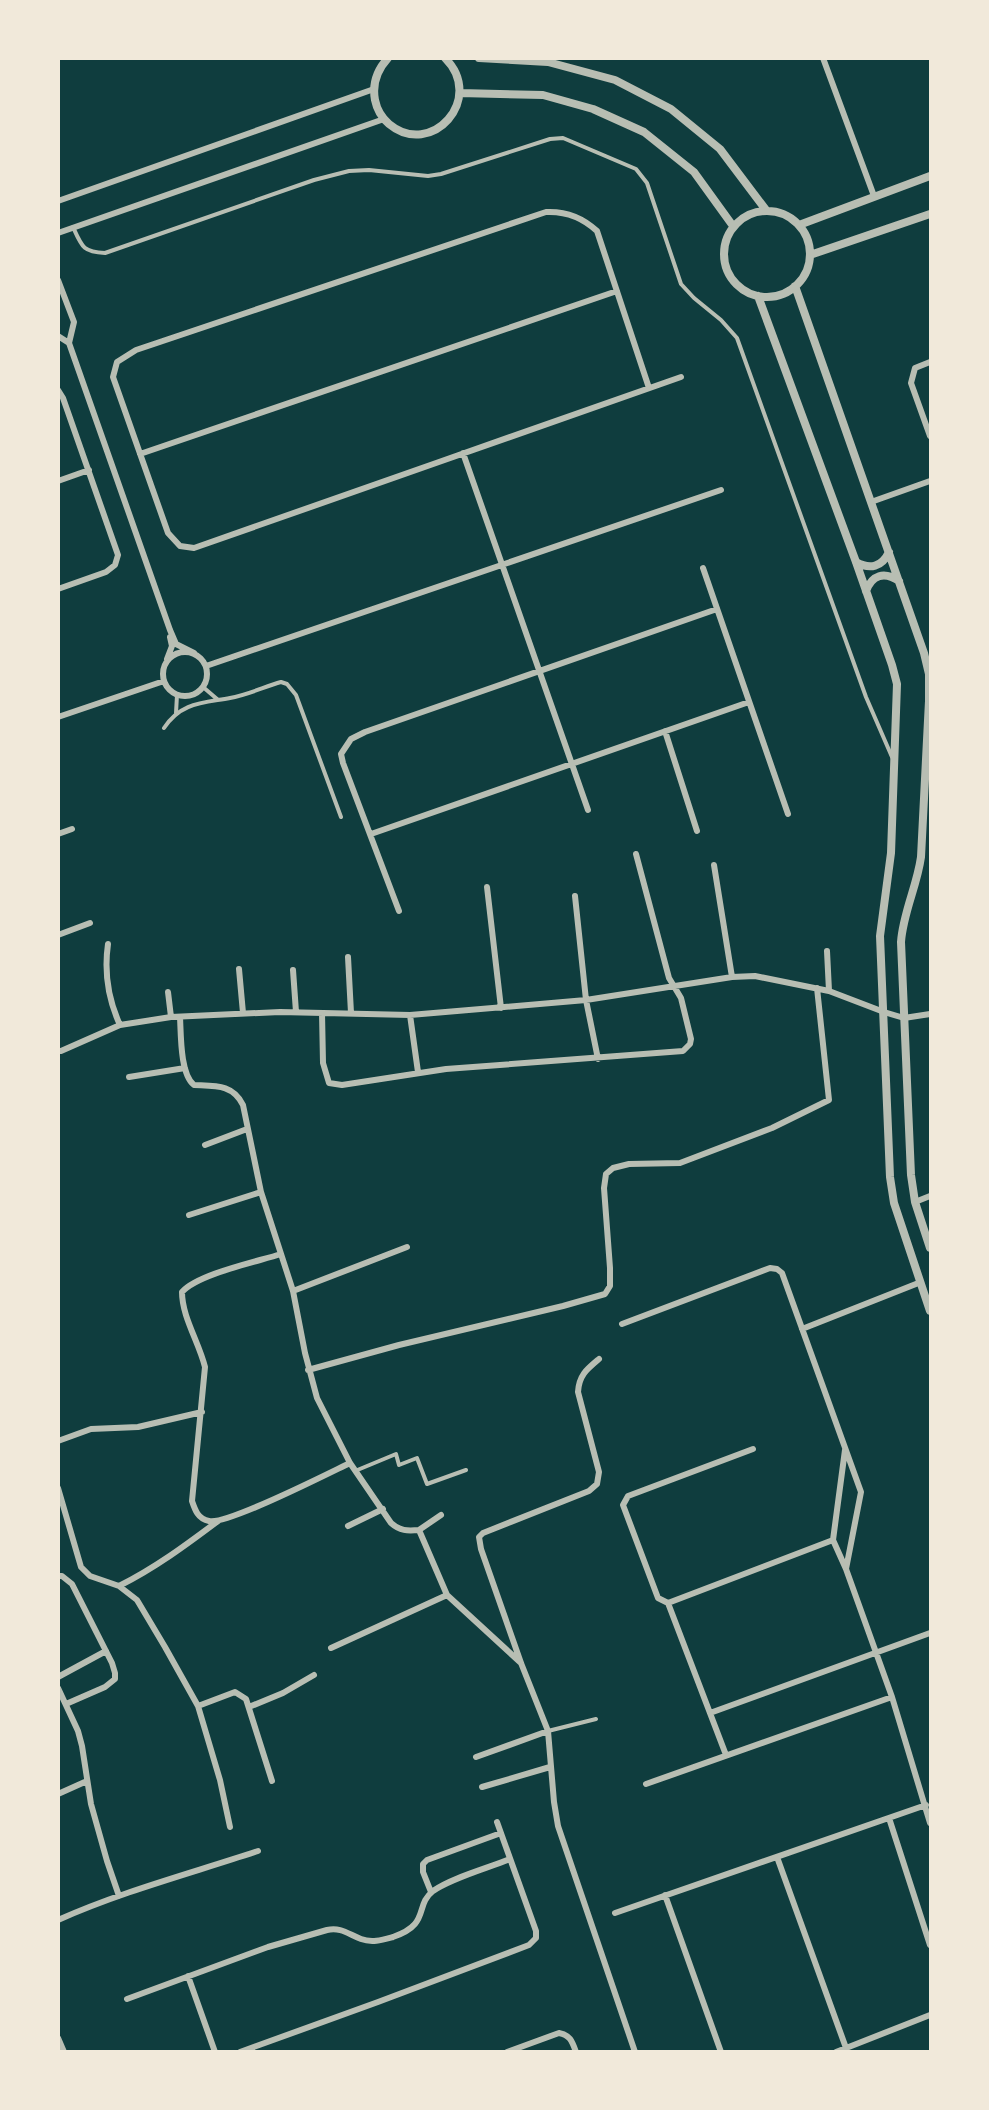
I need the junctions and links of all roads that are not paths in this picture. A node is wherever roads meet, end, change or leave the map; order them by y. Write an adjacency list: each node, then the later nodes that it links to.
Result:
1 (446, 58): 6 (street)
2 (479, 58): 11 (street)
3 (824, 58): 9 (street)
4 (388, 59): 5 (street)
5 (374, 89): 7 (street); 10 (street)
6 (460, 93): 7 (street); 14 (street)
7 (384, 119): 15 (street)
8 (930, 176): 9 (street)
9 (873, 196): 13 (street)
10 (58, 201)
11 (766, 210): 13 (street); 14 (street)
12 (930, 213): 17 (street)
13 (799, 225): 17 (street)
14 (734, 226): 21 (street)
15 (73, 227): 16 (street); 59 (lane)
16 (58, 232)
17 (810, 255): 19 (street)
18 (58, 280): 23 (street)
19 (795, 286): 21 (street); 35 (street)
20 (617, 291): 26 (street); 30 (street); 30 (street)
21 (758, 296): 37 (street)
22 (58, 336): 23 (street)
23 (69, 343): 44 (street)
24 (930, 362): 28 (street)
25 (681, 377): 26 (street)
26 (649, 388): 29 (street)
27 (58, 390): 31 (street)
28 (930, 436)
29 (463, 453): 30 (street); 38 (street)
30 (140, 454)
31 (89, 470): 32 (street); 41 (street)
32 (58, 481)
33 (930, 482): 35 (street)
34 (721, 490): 38 (street)
35 (871, 502): 36 (street)
36 (889, 552): 37 (street); 40 (street)
37 (856, 562): 42 (street)
38 (501, 564): 47 (street); 48 (street)
39 (703, 568): 43 (street)
40 (899, 581): 42 (street); 51 (street)
41 (58, 589)
42 (866, 591): 59 (street)
43 (717, 609): 48 (street); 54 (street)
44 (170, 630): 45 (street); 46 (street)
45 (194, 654): 46 (street); 47 (street)
46 (164, 666): 49 (street)
47 (206, 666): 50 (street)
48 (538, 671): 60 (street); 67 (street)
49 (164, 681): 52 (street); 56 (street)
50 (202, 687): 52 (street); 53 (lane)
51 (930, 688): 96 (street)
52 (177, 695): 55 (lane)
53 (217, 699): 55 (lane); 63 (lane)
54 (749, 702): 58 (street); 62 (street)
55 (176, 713): 57 (lane)
56 (58, 717)
57 (164, 728)
58 (665, 731): 60 (street); 65 (street)
59 (895, 763): 88 (street)
60 (571, 764): 61 (street); 67 (street)
61 (588, 810)
62 (788, 814)
63 (341, 817)
64 (72, 830): 66 (street)
65 (697, 831)
66 (58, 834)
67 (371, 834): 72 (street)
68 (636, 854): 81 (street)
69 (714, 865): 80 (street)
70 (487, 888): 86 (street)
71 (575, 896): 85 (street)
72 (399, 911)
73 (90, 923): 74 (street)
74 (58, 934)
75 (108, 944): 97 (street)
76 (827, 951): 83 (street)
77 (348, 957): 91 (street)
78 (239, 969): 89 (street)
79 (292, 970): 87 (street)
80 (732, 977): 81 (street); 82 (street)
81 (673, 987): 85 (street); 99 (street)
82 (817, 988): 83 (street); 118 (street)
83 (829, 991): 88 (street)
84 (168, 992): 94 (street)
85 (586, 1000): 86 (street); 99 (street)
86 (501, 1008): 93 (street)
87 (296, 1012): 89 (street); 90 (street)
88 (884, 1012): 96 (street); 112 (street)
89 (243, 1013): 95 (street)
90 (322, 1013): 91 (street); 101 (street)
91 (351, 1013): 93 (street)
92 (930, 1014): 96 (street)
93 (410, 1015): 101 (street)
94 (171, 1017): 95 (street); 97 (street)
95 (180, 1017): 100 (street)
96 (904, 1018): 107 (street)
97 (120, 1025): 98 (street)
98 (61, 1051)
99 (598, 1059): 101 (street)
100 (184, 1068): 102 (street); 103 (street)
101 (418, 1072)
102 (129, 1077)
103 (247, 1129): 104 (street); 105 (street)
104 (205, 1144)
105 (261, 1192): 108 (street); 111 (street)
106 (930, 1196): 107 (street)
107 (915, 1202): 110 (street)
108 (189, 1215)
109 (406, 1247): 113 (street)
110 (930, 1248)
111 (281, 1254): 113 (street); 119 (street)
112 (921, 1282): 114 (street); 116 (street)
113 (293, 1291): 118 (street)
114 (930, 1311)
115 (622, 1324): 116 (street)
116 (802, 1329): 122 (street)
117 (599, 1359): 142 (street)
118 (309, 1370): 123 (street)
119 (202, 1412): 120 (street); 129 (street)
120 (58, 1440)
121 (753, 1449): 137 (street)
122 (845, 1449): 132 (street); 133 (street)
123 (350, 1463): 125 (street); 129 (street)
124 (466, 1470): 125 (lane)
125 (356, 1471): 127 (street)
126 (58, 1488): 135 (street)
127 (383, 1509): 130 (street); 131 (street)
128 (441, 1515): 131 (street)
129 (218, 1521): 135 (street)
130 (348, 1526)
131 (419, 1530): 136 (street)
132 (833, 1540): 133 (street); 137 (street)
133 (846, 1569): 141 (street)
134 (58, 1576): 140 (street)
135 (118, 1586): 148 (street)
136 (447, 1595): 139 (street); 142 (street)
137 (668, 1603): 150 (street)
138 (930, 1633): 141 (street)
139 (331, 1648)
140 (106, 1651): 144 (street); 147 (street)
141 (877, 1653): 146 (street); 150 (street)
142 (521, 1663): 152 (street)
143 (314, 1675): 149 (street)
144 (58, 1677)
145 (58, 1688): 147 (street)
146 (892, 1697): 153 (street); 161 (street)
147 (66, 1704): 156 (street)
148 (198, 1706): 149 (street); 165 (street)
149 (249, 1707): 157 (street)
150 (710, 1713): 153 (street)
151 (596, 1719): 152 (lane)
152 (548, 1731): 154 (street); 155 (street)
153 (726, 1755): 158 (street)
154 (476, 1757)
155 (550, 1767): 159 (street); 186 (street)
156 (87, 1781): 160 (street); 172 (street)
157 (272, 1781)
158 (646, 1784)
159 (482, 1787)
160 (58, 1794)
161 (926, 1805): 162 (street); 164 (street)
162 (889, 1818): 168 (street); 175 (street)
163 (497, 1822): 166 (street)
164 (930, 1823)
165 (230, 1827)
166 (501, 1833): 169 (street); 170 (street)
167 (258, 1851): 172 (street)
168 (777, 1857): 171 (street); 180 (street)
169 (510, 1859): 170 (street); 183 (street)
170 (431, 1892): 176 (street)
171 (665, 1895): 173 (street); 187 (street)
172 (119, 1896): 174 (street)
173 (615, 1913)
174 (58, 1920)
175 (930, 1945)
176 (188, 1976): 177 (street); 182 (street)
177 (127, 1999)
178 (930, 2015): 180 (street)
179 (58, 2038): 181 (street)
180 (846, 2048): 188 (street)
181 (64, 2052)
182 (215, 2052)
183 (240, 2052)
184 (507, 2052): 185 (street)
185 (576, 2052)
186 (635, 2052)
187 (721, 2052)
188 (836, 2052)

